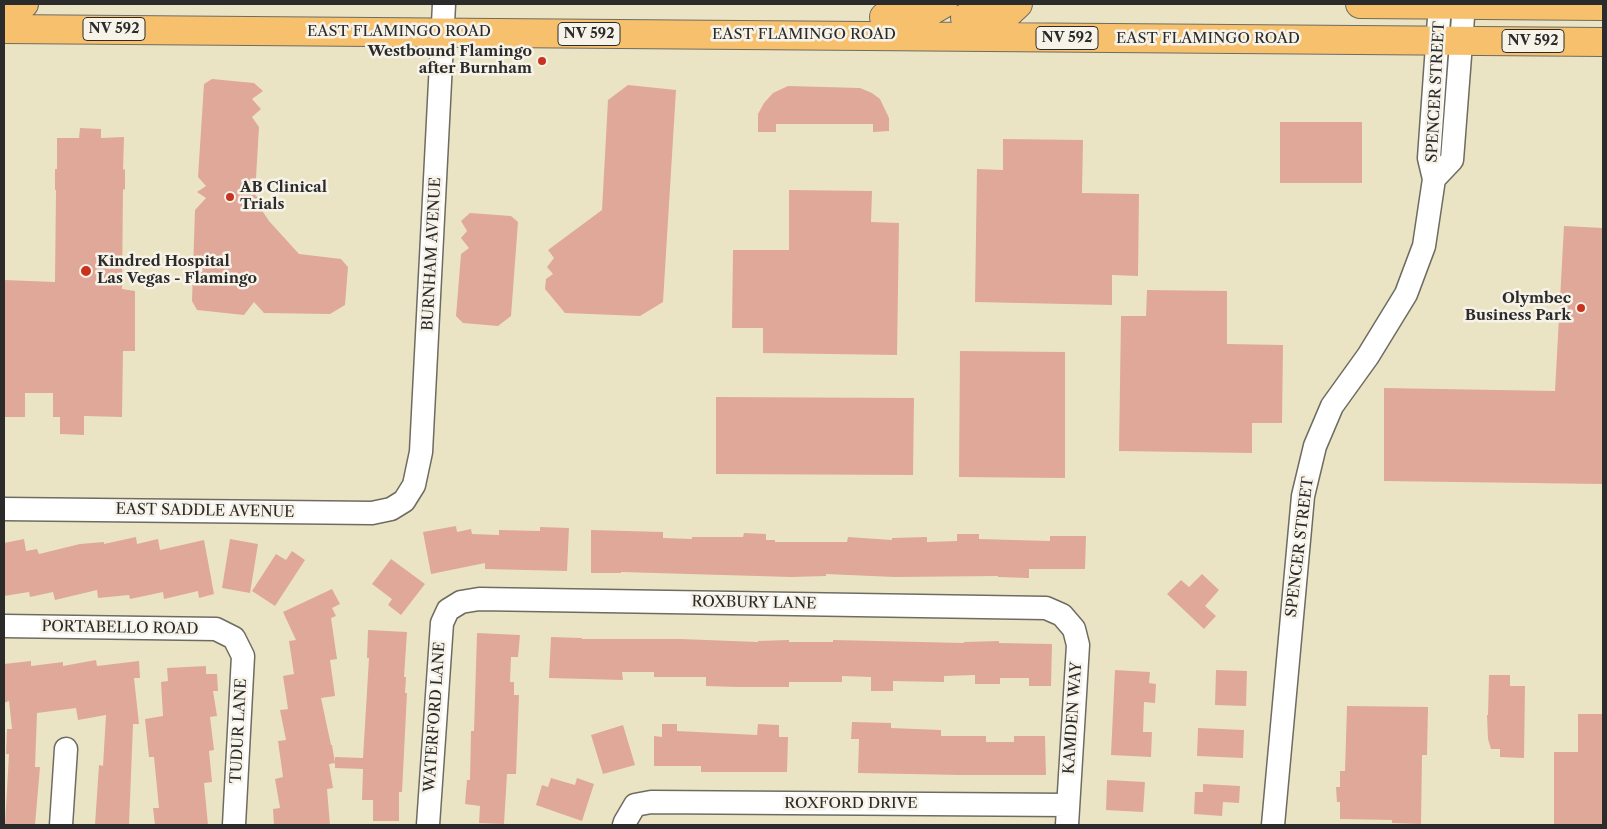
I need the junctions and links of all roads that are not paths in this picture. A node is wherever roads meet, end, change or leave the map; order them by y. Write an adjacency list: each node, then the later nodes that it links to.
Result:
1 (24, 4): 7 (main road)
2 (444, 4): 10 (street, BURNHAM AVENUE)
3 (943, 4): 11 (main road)
4 (1018, 4): 12 (main road)
5 (1360, 4): 6 (main road)
6 (1452, 4): 8 (main road); 13 (street, SPENCER STREET)
7 (4, 6)
8 (1603, 6)
9 (4, 29): 10 (main road, EAST FLAMINGO ROAD / NV 592)
10 (444, 32): 11 (main road, EAST FLAMINGO ROAD / NV 592); 15 (street, BURNHAM AVENUE)
11 (855, 35): 12 (main road, EAST FLAMINGO ROAD / NV 592)
12 (920, 36): 13 (main road, EAST FLAMINGO ROAD / NV 592)
13 (1450, 41): 14 (main road, EAST FLAMINGO ROAD / NV 592); 27 (street, SPENCER STREET)
14 (1603, 42)
15 (404, 501): 16 (street, EAST SADDLE AVENUE)
16 (4, 508)
17 (448, 610): 18 (street, ROXBURY LANE); 25 (street, WATERFORD LANE)
18 (1062, 615): 22 (street, KAMDEN WAY)
19 (4, 626): 20 (street, PORTABELLO ROAD)
20 (234, 638): 24 (street, TUDUR LANE)
21 (66, 749): 23 (street)
22 (1067, 815): 26 (street, ROXFORD DRIVE)
23 (61, 825)
24 (234, 825)
25 (428, 825)
26 (624, 825)
27 (1273, 825)

